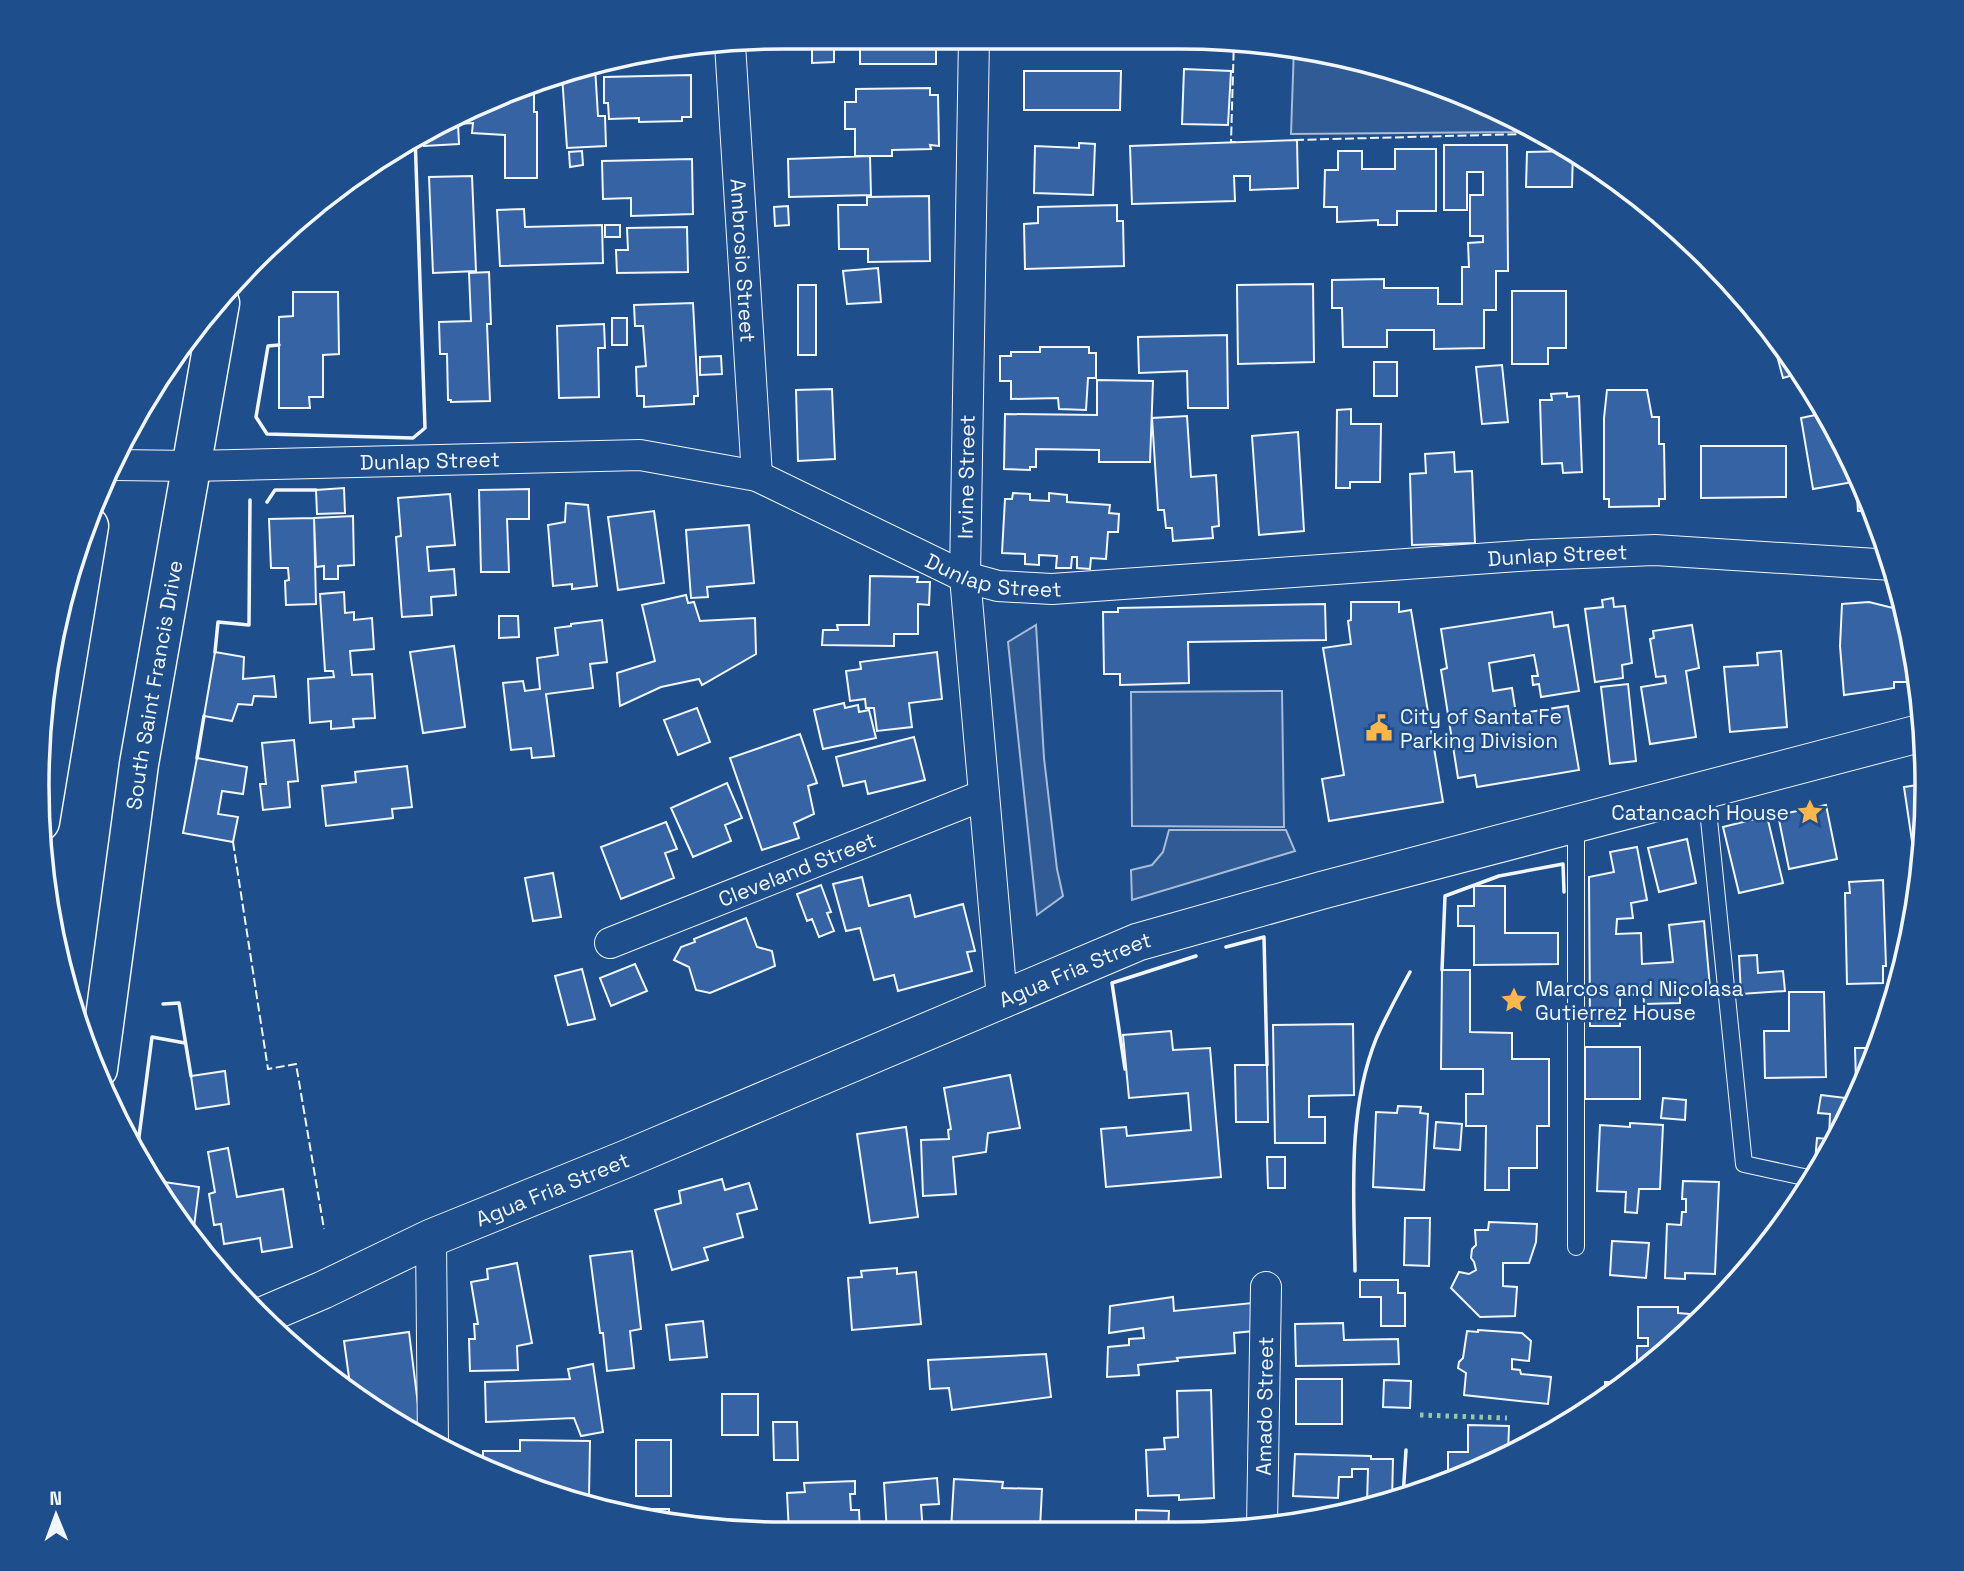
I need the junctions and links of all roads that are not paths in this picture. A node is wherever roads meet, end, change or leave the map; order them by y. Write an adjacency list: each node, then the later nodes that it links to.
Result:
1 (974, 49): 9 (street, Irvine Street)
2 (730, 52): 6 (street, Ambrosio Street)
3 (218, 317): 5 (highway, South Saint Francis Drive)
4 (123, 465): 5 (street, Dunlap Street)
5 (192, 466): 6 (street, Dunlap Street); 17 (highway, South Saint Francis Drive)
6 (757, 476): 9 (street, Dunlap Street)
7 (1881, 564): 9 (street, Dunlap Street)
8 (82, 569): 11 (highway)
9 (965, 577): 13 (street, Irvine Street)
10 (1913, 735): 12 (street, Agua Fria Street)
11 (50, 762)
12 (1706, 790): 14 (street, Agua Fria Street); 18 (lane)
13 (984, 795): 15 (street, Cleveland Street); 16 (street, Irvine Street)
14 (1576, 824): 16 (street, Agua Fria Street); 20 (lane)
15 (610, 943)
16 (1002, 999): 19 (street, Agua Fria Street)
17 (100, 1054)
18 (1802, 1176)
19 (431, 1237): 22 (street, Agua Fria Street); 23 (street)
20 (1576, 1247)
21 (1266, 1287): 24 (street, Amado Street)
22 (271, 1312)
23 (433, 1431)
24 (1262, 1517)

